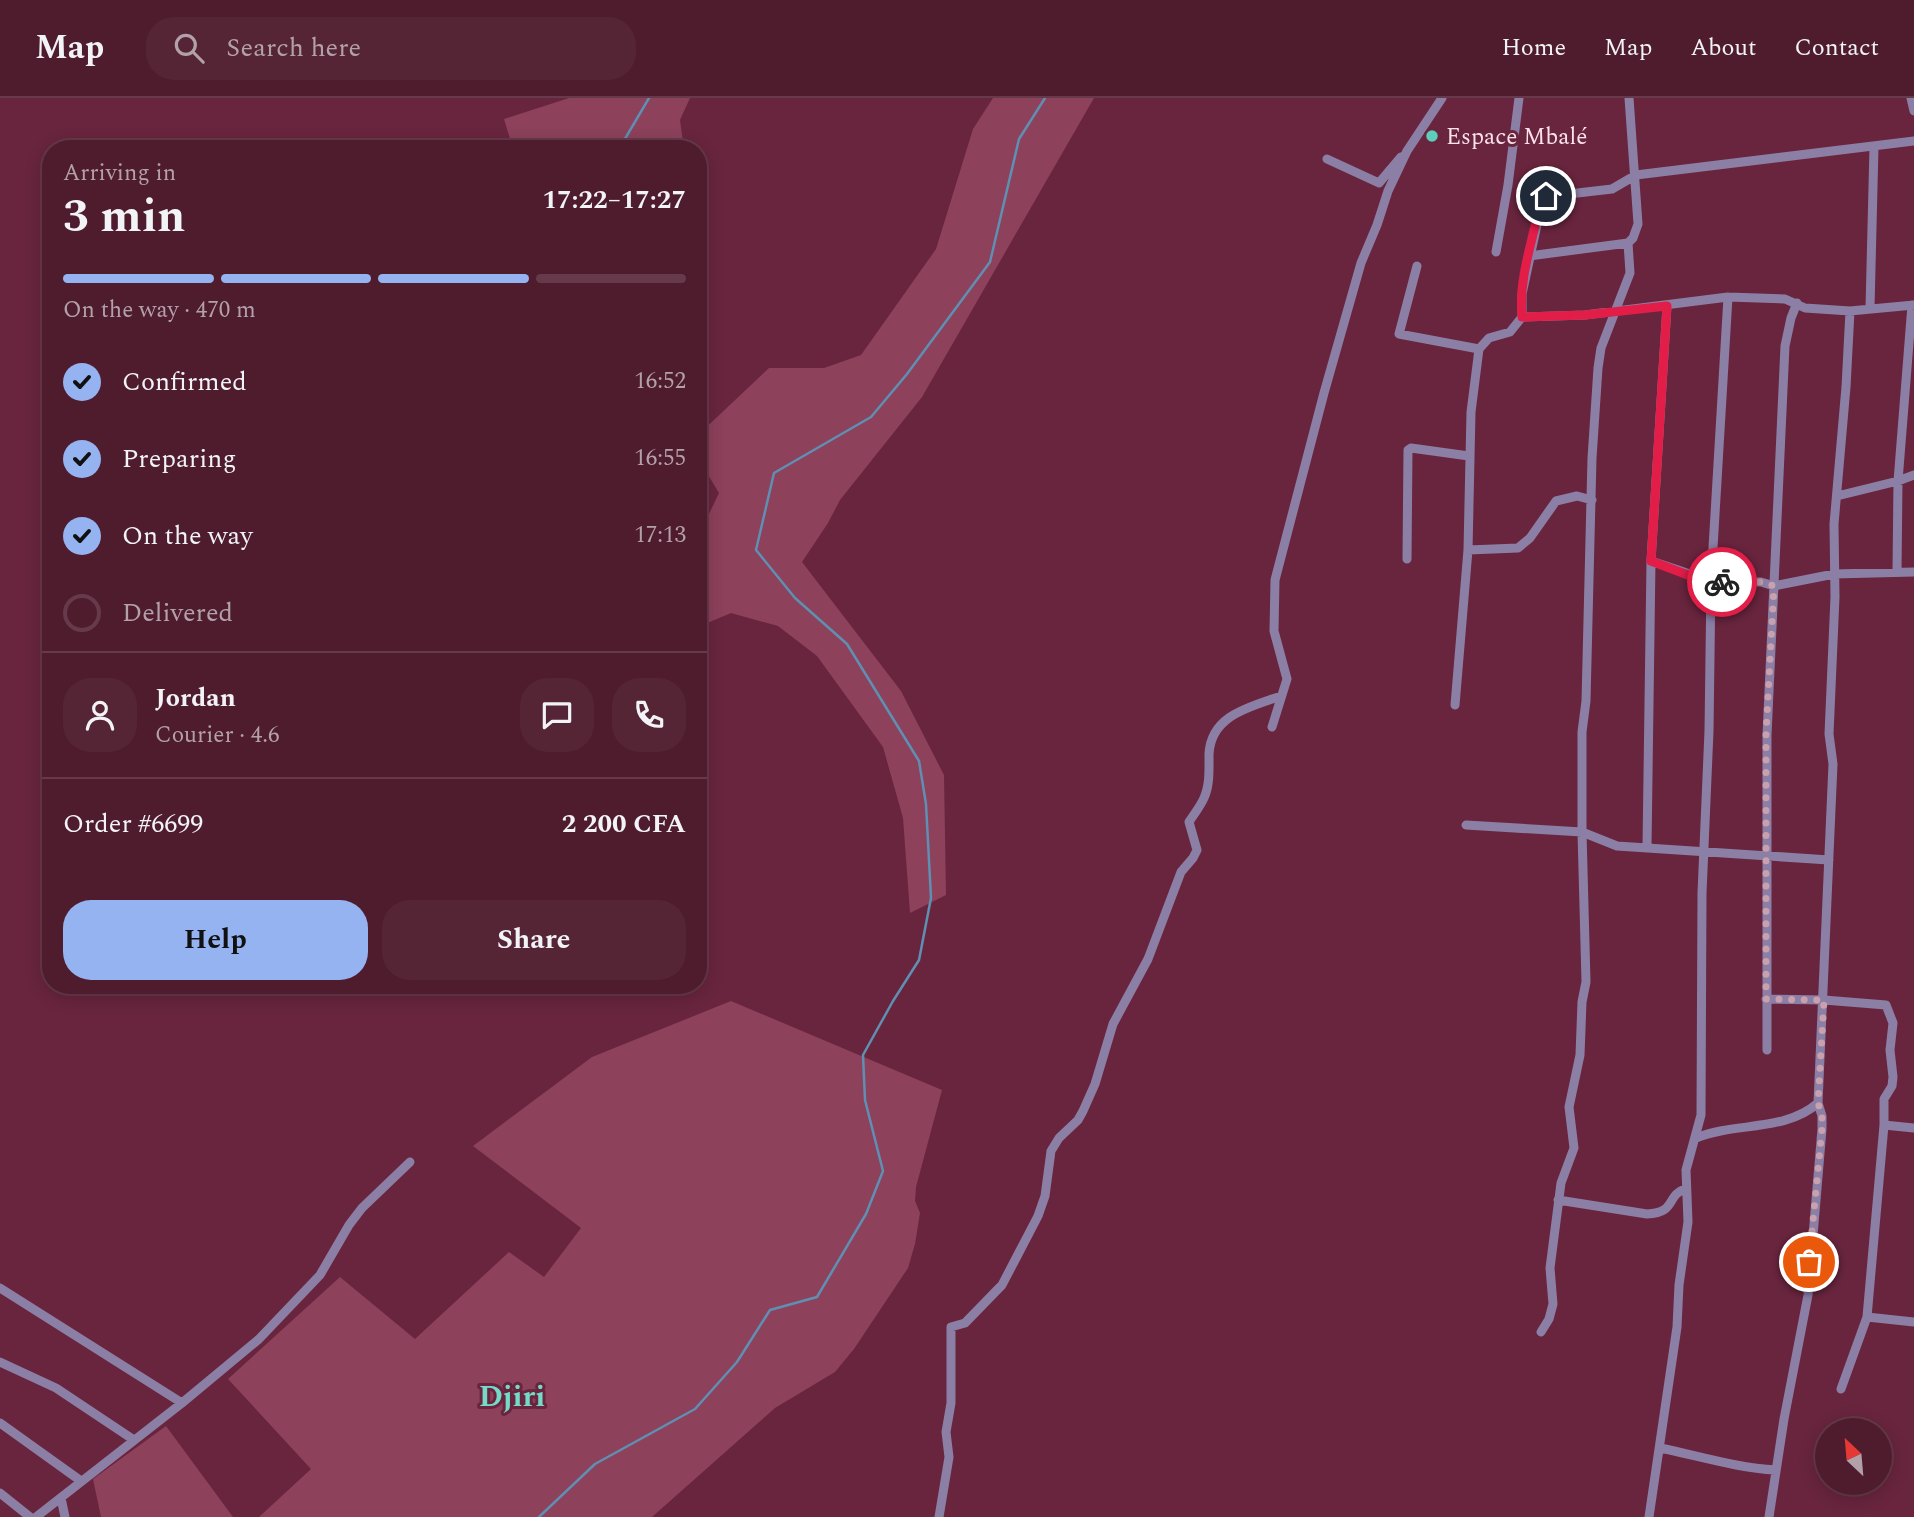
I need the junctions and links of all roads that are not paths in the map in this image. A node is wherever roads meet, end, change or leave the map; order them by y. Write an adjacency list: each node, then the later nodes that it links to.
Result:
1 (1442, 98): 8 (street)
2 (1519, 98): 12 (street)
3 (1629, 98): 10 (street)
4 (1911, 98): 5 (street)
5 (1914, 111)
6 (1914, 141): 7 (street)
7 (1874, 147): 10 (street); 19 (street)
8 (1407, 151): 9 (street); 37 (street)
9 (1327, 159)
10 (1636, 176): 11 (street); 13 (street)
11 (1628, 243): 13 (street); 21 (street)
12 (1496, 252)
13 (1529, 256): 22 (street)
14 (1417, 266): 23 (street)
15 (1728, 297): 16 (street); 18 (street); 35 (street)
16 (1797, 303): 20 (street); 36 (street)
17 (1913, 305): 19 (street); 26 (street)
18 (1667, 306): 21 (street); 31 (street)
19 (1870, 308): 20 (street)
20 (1850, 311): 27 (street)
21 (1614, 312): 22 (street); 28 (street)
22 (1522, 317): 23 (street)
23 (1479, 349): 24 (street)
24 (1469, 456): 29 (street); 30 (street)
25 (1914, 475): 26 (street)
26 (1898, 481): 27 (street); 32 (street)
27 (1837, 496): 34 (street)
28 (1592, 500): 29 (street); 41 (street)
29 (1468, 550): 38 (street)
30 (1407, 559)
31 (1651, 561): 35 (street); 42 (street)
32 (1896, 572): 33 (street); 34 (street)
33 (1914, 572)
34 (1835, 574): 36 (street); 45 (street)
35 (1711, 581): 36 (street); 43 (street)
36 (1774, 586): 44 (street)
37 (1281, 696): 39 (street); 72 (street)
38 (1455, 705)
39 (1272, 727)
40 (1466, 825): 41 (street)
41 (1582, 832): 42 (street); 55 (street)
42 (1647, 847): 43 (street)
43 (1703, 853): 44 (street); 52 (street)
44 (1766, 855): 45 (street); 46 (street)
45 (1829, 860): 47 (street)
46 (1766, 999): 47 (street); 48 (street)
47 (1824, 1000): 49 (street); 50 (street)
48 (1767, 1050)
49 (1818, 1103): 52 (street); 66 (street)
50 (1884, 1125): 51 (street); 57 (street)
51 (1914, 1128)
52 (1696, 1138): 54 (street)
53 (410, 1162): 62 (street)
54 (1685, 1189): 55 (street); 65 (street)
55 (1558, 1200): 59 (street)
56 (0, 1288): 62 (street)
57 (1867, 1317): 58 (street); 61 (street)
58 (1914, 1322)
59 (1541, 1332)
60 (0, 1362): 64 (street)
61 (1841, 1389)
62 (182, 1403): 64 (street)
63 (0, 1423): 67 (street)
64 (134, 1440): 67 (street)
65 (1660, 1448): 66 (street); 73 (street)
66 (1776, 1470): 74 (street)
67 (81, 1481): 69 (street)
68 (0, 1493): 70 (street)
69 (61, 1498): 70 (street); 71 (street)
70 (33, 1517)
71 (65, 1517)
72 (939, 1517)
73 (1649, 1517)
74 (1769, 1517)

